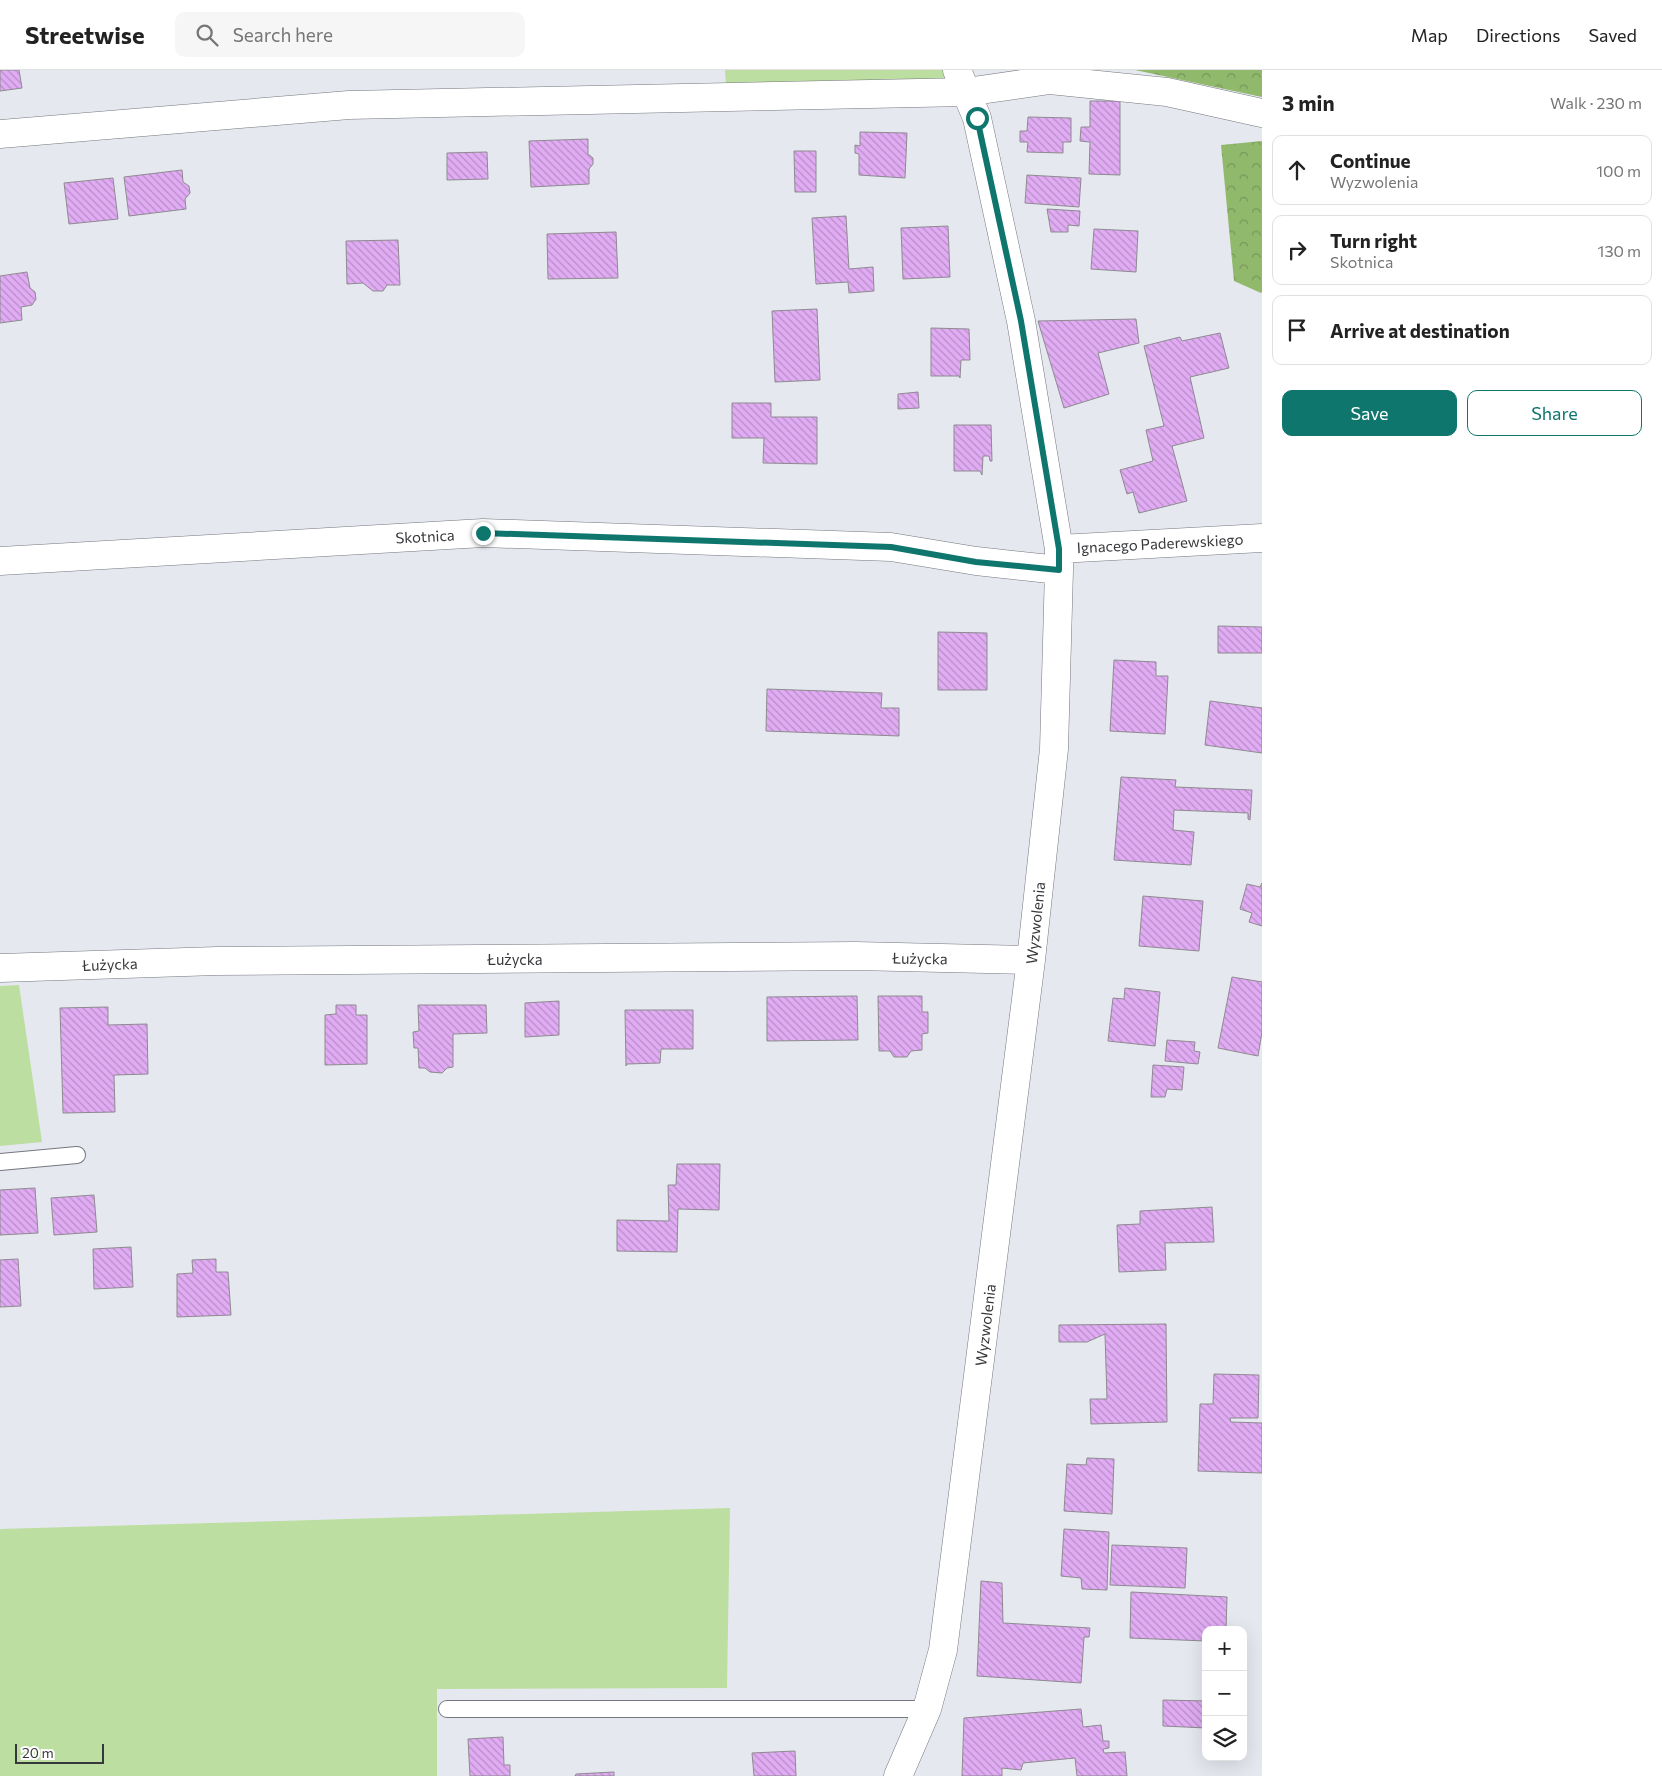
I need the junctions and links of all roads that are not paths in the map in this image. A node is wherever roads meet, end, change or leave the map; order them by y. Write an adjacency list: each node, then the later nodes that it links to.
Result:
1 (961, 81): 2 (street); 3 (street); 5 (street, Wyzwolenia)
2 (1262, 113)
3 (0, 134)
4 (1262, 538): 5 (street, Ignacego Paderewskiego)
5 (1059, 560): 6 (street, Skotnica); 7 (street, Wyzwolenia)
6 (0, 561)
7 (1031, 960): 8 (street, Łużycka); 12 (street, Wyzwolenia)
8 (0, 968)
9 (77, 1155): 10 (lane)
10 (0, 1162)
11 (447, 1709): 12 (lane)
12 (928, 1709): 13 (street, Wyzwolenia)
13 (898, 1776)

